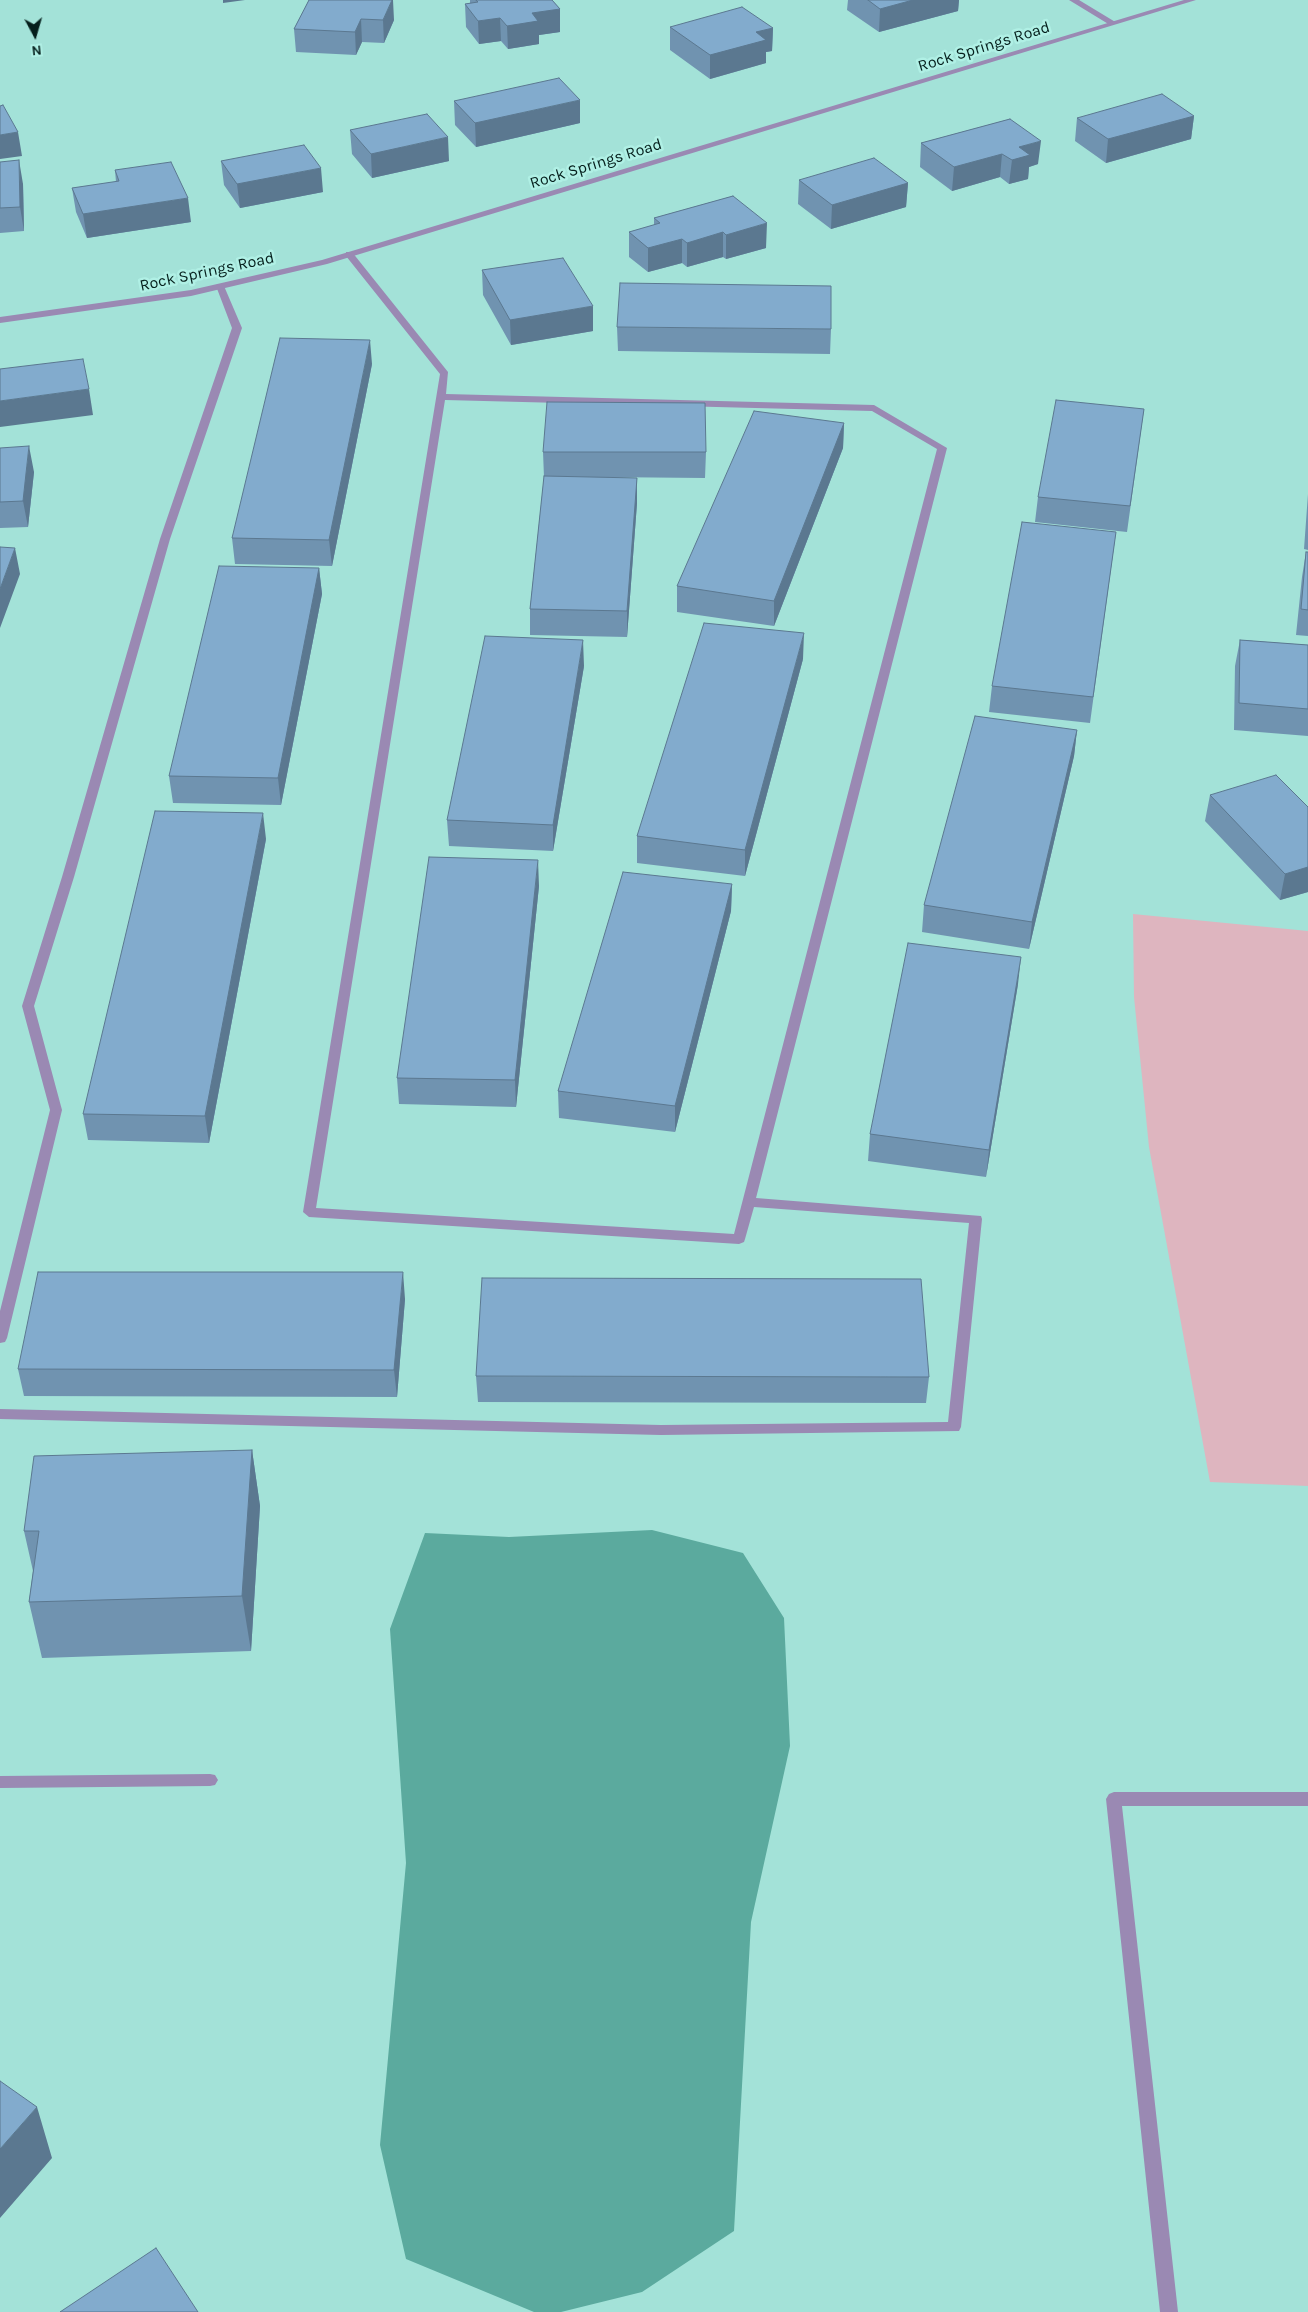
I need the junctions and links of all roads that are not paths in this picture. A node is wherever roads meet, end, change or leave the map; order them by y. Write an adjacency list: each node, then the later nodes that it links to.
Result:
1 (1073, 0): 3 (street)
2 (1192, 0): 3 (street, Rock Springs Road)
3 (1113, 23): 4 (street, Rock Springs Road)
4 (349, 254): 5 (street, Rock Springs Road); 7 (street)
5 (220, 286): 6 (street, Rock Springs Road); 9 (street)
6 (0, 320)
7 (441, 397): 8 (street); 8 (street)
8 (749, 1202): 10 (street)
9 (0, 1338)
10 (0, 1414)
11 (210, 1780): 12 (street)
12 (0, 1782)
13 (1308, 1799): 14 (street)
14 (1169, 2312)

